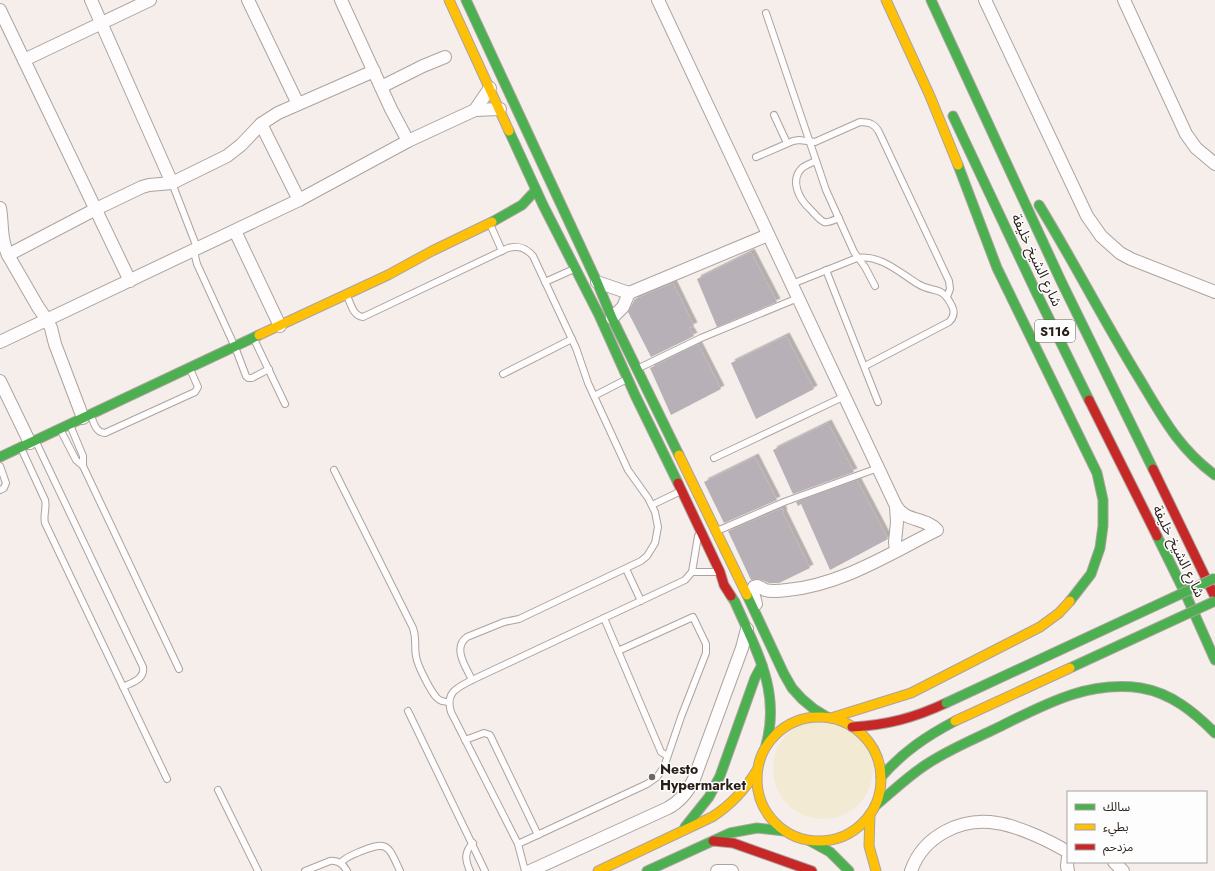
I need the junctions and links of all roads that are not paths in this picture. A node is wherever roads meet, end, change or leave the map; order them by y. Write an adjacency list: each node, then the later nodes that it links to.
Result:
1 (91, 0): 14 (street)
2 (150, 0): 14 (street)
3 (248, 0): 20 (street)
4 (341, 0): 17 (street)
5 (449, 0): 19 (main road)
6 (466, 0): 54 (main road)
7 (658, 0): 45 (street)
8 (886, 0): 117 (main road)
9 (931, 0): 35 (main road, شارع الشيخ خليفة / S116)
10 (985, 0): 58 (street)
11 (1124, 0): 26 (street)
12 (0, 10): 16 (street)
13 (766, 13): 28 (lane)
14 (102, 24): 16 (street); 34 (street)
15 (445, 57): 18 (street)
16 (24, 60): 41 (street)
17 (374, 71): 18 (street); 20 (street)
18 (381, 87): 27 (street)
19 (490, 88): 22 (main road); 23 (street)
20 (298, 104): 25 (street)
21 (949, 107): 110 (main road, شارع الشيخ خليفة / S116)
22 (500, 109): 23 (street); 36 (main road)
23 (475, 110): 27 (street)
24 (774, 115): 29 (lane)
25 (261, 124): 34 (street); 37 (street)
26 (1186, 134): 32 (street); 33 (street)
27 (408, 141): 37 (street)
28 (810, 142): 29 (lane); 31 (lane); 61 (lane)
29 (787, 143): 30 (lane)
30 (756, 157)
31 (816, 161): 42 (lane); 42 (lane)
32 (1215, 164)
33 (1215, 168)
34 (172, 183): 41 (street); 46 (lane)
35 (1017, 186): 91 (main road); 103 (main road, شارع الشيخ خليفة / S116)
36 (536, 190): 38 (main road); 39 (main road)
37 (298, 200): 44 (street)
38 (522, 205): 39 (main road); 43 (main road)
39 (543, 205): 50 (main road)
40 (0, 208): 48 (street)
41 (96, 209): 48 (street); 52 (street)
42 (839, 218): 49 (lane)
43 (490, 223): 47 (lane); 60 (main road)
44 (235, 231): 46 (street); 65 (street)
45 (768, 235): 55 (street); 59 (street)
46 (196, 249): 52 (street); 69 (lane)
47 (502, 251): 53 (lane); 60 (lane)
48 (8, 255): 64 (street)
49 (858, 258): 51 (lane); 56 (lane); 61 (lane)
50 (576, 268): 53 (lane); 57 (main road)
51 (826, 270): 55 (lane); 70 (lane)
52 (130, 281): 64 (street)
53 (545, 282): 67 (lane)
54 (597, 282): 59 (street); 63 (main road)
55 (792, 284): 62 (street)
56 (875, 286)
57 (585, 287): 63 (main road); 75 (main road)
58 (1215, 292)
59 (629, 293): 63 (street)
60 (346, 295): 65 (main road)
61 (947, 297): 70 (lane)
62 (798, 298): 72 (lane); 78 (street)
63 (612, 318): 72 (main road)
64 (47, 320): 68 (street); 81 (street)
65 (280, 326): 66 (main road)
66 (254, 338): 69 (main road); 73 (lane)
67 (572, 340): 74 (lane); 77 (lane)
68 (0, 342)
69 (235, 347): 71 (main road); 73 (lane)
70 (865, 366): 79 (lane)
71 (190, 368): 81 (main road); 81 (lane)
72 (638, 368): 97 (main road)
73 (269, 369): 80 (lane)
74 (503, 374)
75 (628, 379): 77 (lane); 93 (main road)
76 (0, 381): 84 (street)
77 (594, 396): 94 (lane)
78 (843, 397): 86 (lane); 89 (street)
79 (878, 402)
80 (285, 404)
81 (87, 416): 82 (main road)
82 (70, 424): 83 (main road); 88 (lane)
83 (60, 429): 84 (main road); 88 (lane)
84 (29, 444): 85 (main road); 114 (lane); 114 (lane)
85 (0, 457)
86 (714, 458)
87 (0, 466): 92 (lane)
88 (83, 466): 112 (lane)
89 (878, 468): 95 (street); 97 (lane)
90 (334, 470): 115 (lane)
91 (1215, 475)
92 (0, 490)
93 (682, 490): 94 (lane); 96 (main road)
94 (652, 505): 99 (lane)
95 (896, 506): 98 (street); 98 (street)
96 (699, 529): 100 (lane); 101 (main road)
97 (717, 531): 107 (main road)
98 (896, 551): 107 (street)
99 (626, 569): 104 (lane); 113 (lane)
100 (692, 572): 101 (lane); 104 (lane)
101 (720, 572): 108 (main road)
102 (1215, 578): 118 (main road, bridge)
103 (1215, 597)
104 (641, 601): 106 (lane)
105 (1215, 601): 124 (main road, bridge)
106 (604, 618): 109 (lane); 113 (lane)
107 (758, 620): 117 (main road)
108 (747, 629): 111 (main road); 145 (street)
109 (618, 651): 122 (lane); 122 (lane)
110 (1215, 660)
111 (762, 664): 121 (main road); 129 (main road)
112 (179, 668)
113 (472, 680): 115 (lane)
114 (124, 687): 125 (lane)
115 (449, 702): 120 (lane)
116 (408, 711): 133 (lane)
117 (829, 718): 118 (main road); 121 (main road)
118 (852, 727): 124 (main road)
119 (1215, 733): 127 (main road)
120 (465, 740): 130 (lane); 134 (lane)
121 (766, 745): 123 (main road)
122 (667, 756): 130 (lane)
123 (757, 770): 128 (main road); 129 (main road)
124 (881, 777): 127 (main road)
125 (167, 778)
126 (218, 790): 138 (lane)
127 (873, 810): 132 (main road); 152 (main road)
128 (784, 831): 131 (main road); 132 (main road)
129 (681, 832): 146 (main road)
130 (538, 835): 134 (lane)
131 (713, 841): 147 (main road); 150 (main road)
132 (810, 841): 151 (main road)
133 (473, 843): 142 (lane); 143 (lane)
134 (518, 844): 144 (lane)
135 (1067, 851): 153 (street)
136 (341, 863): 139 (lane); 140 (lane); 141 (lane)
137 (1114, 863): 154 (street)
138 (258, 871)
139 (305, 871)
140 (347, 871)
141 (400, 871)
142 (470, 871)
143 (485, 871)
144 (525, 871)
145 (530, 871)
146 (598, 871)
147 (647, 871)
148 (717, 871): 149 (street)
149 (732, 871)
150 (812, 871)
151 (849, 871)
152 (876, 871)
153 (911, 871)
154 (1123, 871)

